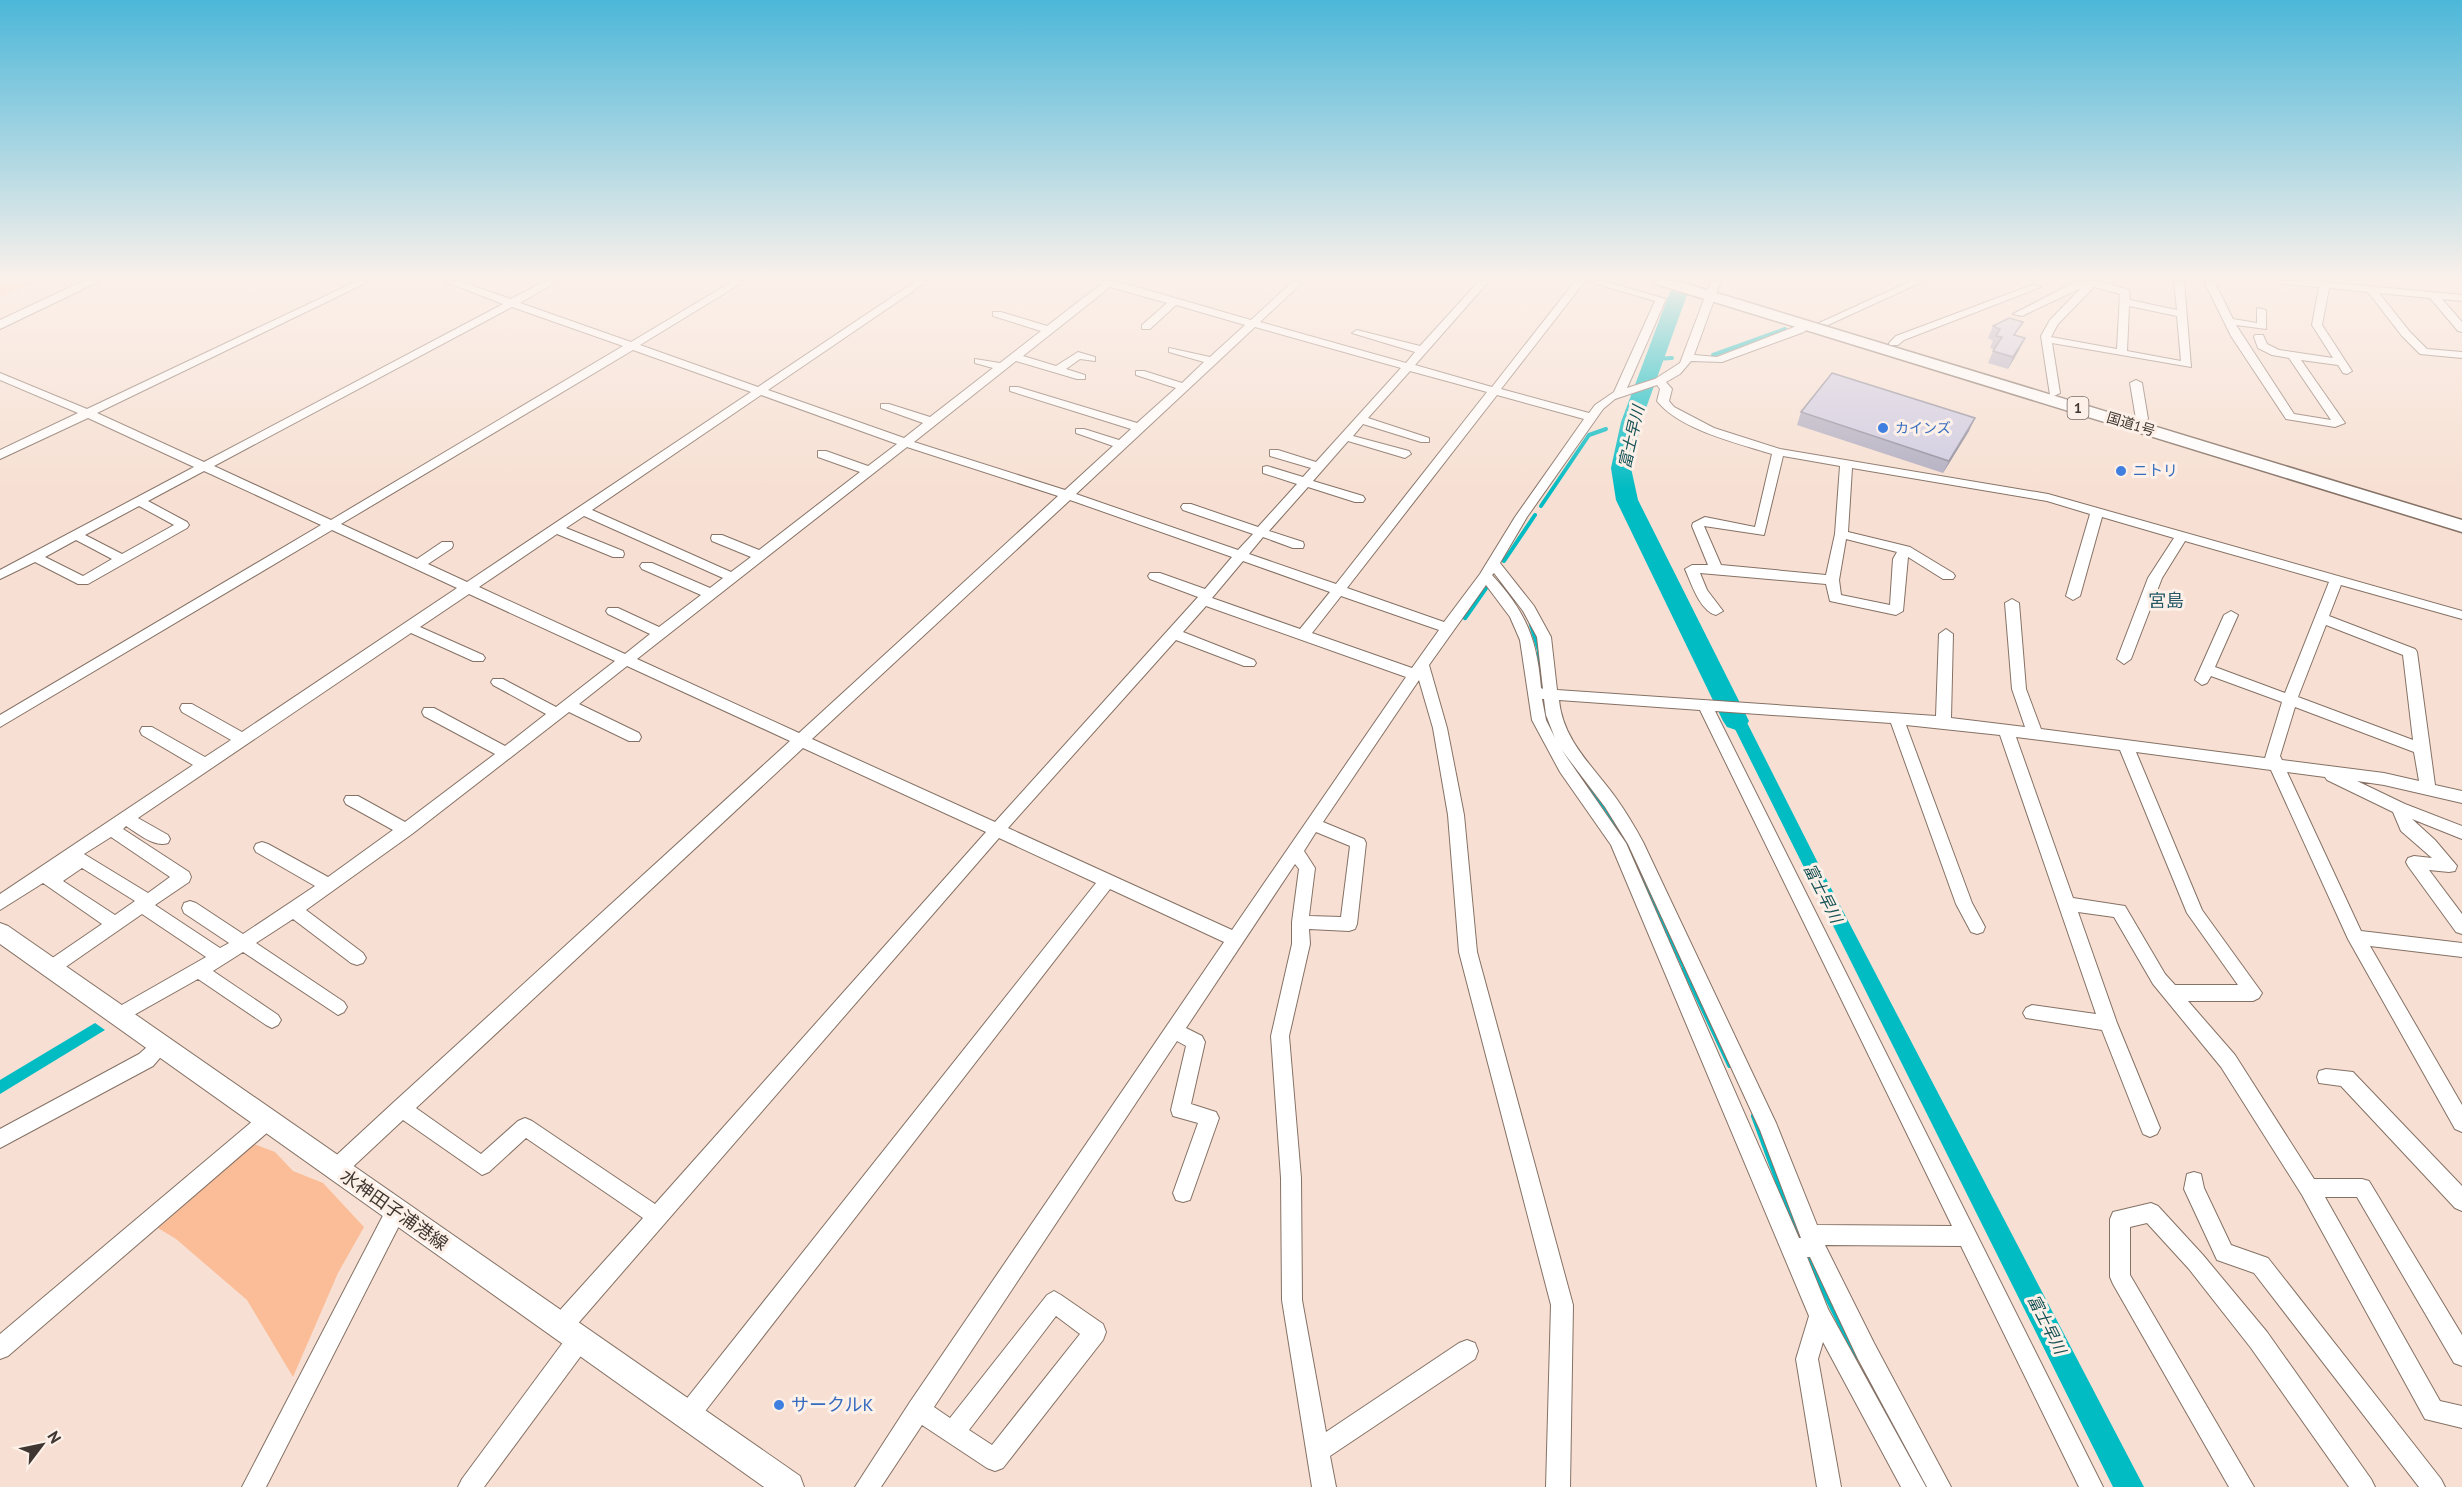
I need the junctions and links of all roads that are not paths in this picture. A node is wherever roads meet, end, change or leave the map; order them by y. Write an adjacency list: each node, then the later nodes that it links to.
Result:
1 (219, 350): 49 (street)
2 (424, 350): 67 (street)
3 (624, 350): 78 (street)
4 (648, 350): 44 (street)
5 (821, 350): 44 (street)
6 (1024, 350): 29 (street)
7 (1174, 350): 33 (street)
8 (1224, 350): 33 (street)
9 (1352, 350): 34 (street)
10 (1525, 350): 45 (street)
11 (1640, 350): 46 (street)
12 (1689, 350): 30 (street)
13 (1744, 350): 30 (street)
14 (1886, 350): 79 (highway, 国道1号 / 1)
15 (1918, 350): 47 (highway, 国道1号 / 1)
16 (2048, 350): 47 (street)
17 (2108, 350): 24 (street)
18 (2186, 350): 24 (street)
19 (2245, 350): 26 (street)
20 (2271, 350): 25 (street)
21 (2334, 350): 27 (street)
22 (2422, 350): 28 (street)
23 (1422, 351): 34 (street)
24 (2122, 353)
25 (2276, 353): 26 (street); 27 (street)
26 (2247, 354): 27 (street)
27 (2293, 355)
28 (2462, 355)
29 (1015, 357): 35 (street); 36 (street)
30 (1688, 358): 40 (street)
31 (1091, 359): 36 (street)
32 (980, 361): 35 (street)
33 (1212, 361): 42 (street)
34 (1408, 366): 45 (street); 51 (street)
35 (1002, 367): 53 (street)
36 (1057, 370): 39 (street)
37 (1140, 373): 42 (street)
38 (0, 376): 49 (street)
39 (1081, 377)
40 (1662, 381): 46 (street); 60 (street)
41 (2136, 383): 52 (street)
42 (1185, 387): 54 (street)
43 (1014, 389): 54 (street)
44 (762, 390): 58 (street); 75 (street)
45 (1494, 390): 50 (street); 104 (street)
46 (1624, 391): 50 (street)
47 (2054, 393): 52 (highway, 国道1号 / 1)
48 (885, 406): 53 (street)
49 (87, 413): 64 (street); 67 (street)
50 (1592, 417): 96 (street)
51 (1361, 420): 56 (street); 57 (street)
52 (2142, 420): 77 (highway, 国道1号 / 1)
53 (933, 422): 58 (street)
54 (1140, 428): 59 (street)
55 (1080, 431): 59 (street)
56 (1345, 437): 63 (street); 66 (street)
57 (1425, 440)
58 (906, 443): 69 (street); 71 (street)
59 (1122, 445): 71 (street)
60 (1778, 452): 65 (street); 97 (street)
61 (822, 453): 69 (street)
62 (1274, 453): 66 (street)
63 (1405, 454)
64 (0, 455)
65 (1846, 463): 76 (street); 82 (street)
66 (1319, 467): 70 (street)
67 (203, 468): 73 (street); 78 (street)
68 (1267, 470): 70 (street)
69 (870, 471): 91 (street)
70 (1305, 482): 72 (street); 81 (street)
71 (1068, 495): 90 (street); 141 (street)
72 (1359, 499)
73 (139, 501): 84 (street); 93 (street)
74 (1187, 507): 81 (street)
75 (583, 511): 80 (street); 101 (street)
76 (2097, 511): 83 (street); 107 (street)
77 (2462, 516)
78 (330, 525): 94 (street); 134 (street)
79 (2462, 526)
80 (557, 529): 89 (street); 105 (street)
81 (1261, 532): 87 (street); 90 (street)
82 (1841, 534): 88 (street); 103 (street)
83 (2182, 535): 102 (street); 122 (street)
84 (76, 536): 92 (street); 93 (street)
85 (717, 538): 91 (street)
86 (447, 545): 94 (street)
87 (1298, 545)
88 (1905, 550): 100 (street); 103 (street)
89 (618, 554)
90 (1241, 555): 104 (street); 108 (street)
91 (760, 556): 101 (street)
92 (35, 557): 93 (street); 98 (street)
93 (121, 559)
94 (417, 565): 105 (street)
95 (647, 566): 106 (street)
96 (1489, 569): 115 (street); 127 (street)
97 (1716, 569): 103 (street); 111 (street)
98 (0, 575)
99 (1155, 576): 108 (street)
100 (1948, 576)
101 (732, 577): 106 (street)
102 (2337, 579): 113 (street); 114 (street)
103 (1832, 580)
104 (1340, 588): 115 (street); 120 (street)
105 (469, 589): 116 (street); 123 (street)
106 (711, 594): 117 (street)
107 (2073, 596)
108 (1205, 597): 118 (street); 120 (street)
109 (2012, 603): 138 (street)
110 (613, 611): 117 (street)
111 (1716, 611)
112 (2230, 615): 128 (street)
113 (2462, 615)
114 (2323, 619): 128 (street); 143 (street)
115 (1447, 627): 125 (street)
116 (411, 628): 121 (street); 140 (street)
117 (660, 633): 123 (street)
118 (1174, 634): 124 (street); 154 (street)
119 (1946, 634): 135 (street)
120 (1303, 635): 125 (street)
121 (478, 658)
122 (2124, 659)
123 (625, 661): 131 (street); 141 (street)
124 (1249, 663)
125 (1419, 670): 153 (street); 220 (street)
126 (498, 682): 131 (street)
127 (1542, 694): 129 (street); 203 (street); 204 (street)
128 (2290, 699): 143 (street); 146 (street)
129 (1707, 706): 133 (street); 202 (street)
130 (187, 708): 140 (street)
131 (563, 709): 139 (street); 144 (street)
132 (429, 712): 144 (street)
133 (1896, 718): 135 (street); 170 (street)
134 (0, 722)
135 (1943, 722): 137 (street)
136 (147, 731): 145 (street)
137 (2007, 732): 138 (street); 165 (street)
138 (2035, 734): 142 (street)
139 (634, 737)
140 (244, 740): 145 (street)
141 (800, 741): 154 (street); 190 (street)
142 (2126, 746): 146 (street); 181 (street)
143 (2421, 749): 148 (street)
144 (506, 753): 156 (street)
145 (206, 765): 152 (street)
146 (2275, 765): 147 (street); 173 (street)
147 (2319, 769): 148 (street); 151 (street)
148 (2428, 788): 149 (street)
149 (2462, 797)
150 (352, 800): 156 (street)
151 (2400, 808): 157 (street); 171 (street)
152 (126, 819): 155 (street); 158 (street)
153 (1314, 825): 160 (street); 168 (street)
154 (998, 828): 161 (street); 201 (street)
155 (111, 829): 163 (street); 164 (street)
156 (406, 830): 162 (street)
157 (2461, 834)
158 (162, 839)
159 (262, 848): 162 (street)
160 (1295, 852): 168 (street); 174 (street)
161 (1108, 879): 174 (street); 211 (street)
162 (329, 886): 167 (street)
163 (0, 903)
164 (145, 903): 169 (street); 169 (street); 177 (street)
165 (2067, 904): 181 (street); 186 (street)
166 (190, 908): 175 (street)
167 (294, 910): 175 (street); 178 (street)
168 (1300, 921): 214 (street)
169 (115, 924): 179 (street)
170 (1977, 927)
171 (2462, 927)
172 (0, 932): 179 (main road, 水神田子浦港線)
173 (2356, 937): 176 (street); 192 (street)
174 (1235, 939): 187 (street)
175 (243, 944): 177 (street); 182 (street)
176 (2462, 950)
177 (220, 957): 180 (street)
178 (357, 958)
179 (51, 968): 184 (main road, 水神田子浦港線)
180 (198, 970): 184 (street); 185 (street)
181 (2171, 993): 197 (street)
182 (338, 1006)
183 (2032, 1013): 186 (street)
184 (119, 1015): 188 (main road, 水神田子浦港線)
185 (272, 1020)
186 (2108, 1023): 193 (street)
187 (1173, 1030): 198 (street); 210 (street)
188 (162, 1046): 191 (main road, 水神田子浦港線); 194 (street)
189 (2326, 1077): 199 (street)
190 (401, 1108): 195 (street); 201 (street)
191 (268, 1120): 195 (main road, 水神田子浦港線); 207 (street)
192 (2462, 1123)
193 (2150, 1128)
194 (0, 1139)
195 (336, 1169): 200 (main road, 水神田子浦港線)
196 (2194, 1181): 227 (street)
197 (2309, 1188): 209 (street); 212 (street)
198 (1183, 1193)
199 (2462, 1201)
200 (396, 1211): 206 (main road, 水神田子浦港線); 215 (street)
201 (658, 1217): 206 (street)
202 (1967, 1236): 203 (street); 224 (street)
203 (1813, 1240): 204 (street); 223 (street)
204 (1793, 1248): 205 (street)
205 (1820, 1316): 221 (street); 222 (street)
206 (569, 1334): 211 (main road, 水神田子浦港線); 216 (street)
207 (0, 1348)
208 (1467, 1351): 214 (street)
209 (2462, 1355)
210 (918, 1410): 213 (street); 218 (street)
211 (688, 1415): 217 (main road, 水神田子浦港線)
212 (2462, 1417)
213 (952, 1433): 213 (street)
214 (1318, 1451): 219 (street)
215 (254, 1487)
216 (470, 1487)
217 (789, 1487)
218 (867, 1487)
219 (1324, 1487)
220 (1558, 1487)
221 (1829, 1487)
222 (1914, 1487)
223 (1939, 1487)
224 (2091, 1487)
225 (2242, 1487): 226 (street)
226 (2363, 1487)
227 (2433, 1487)

